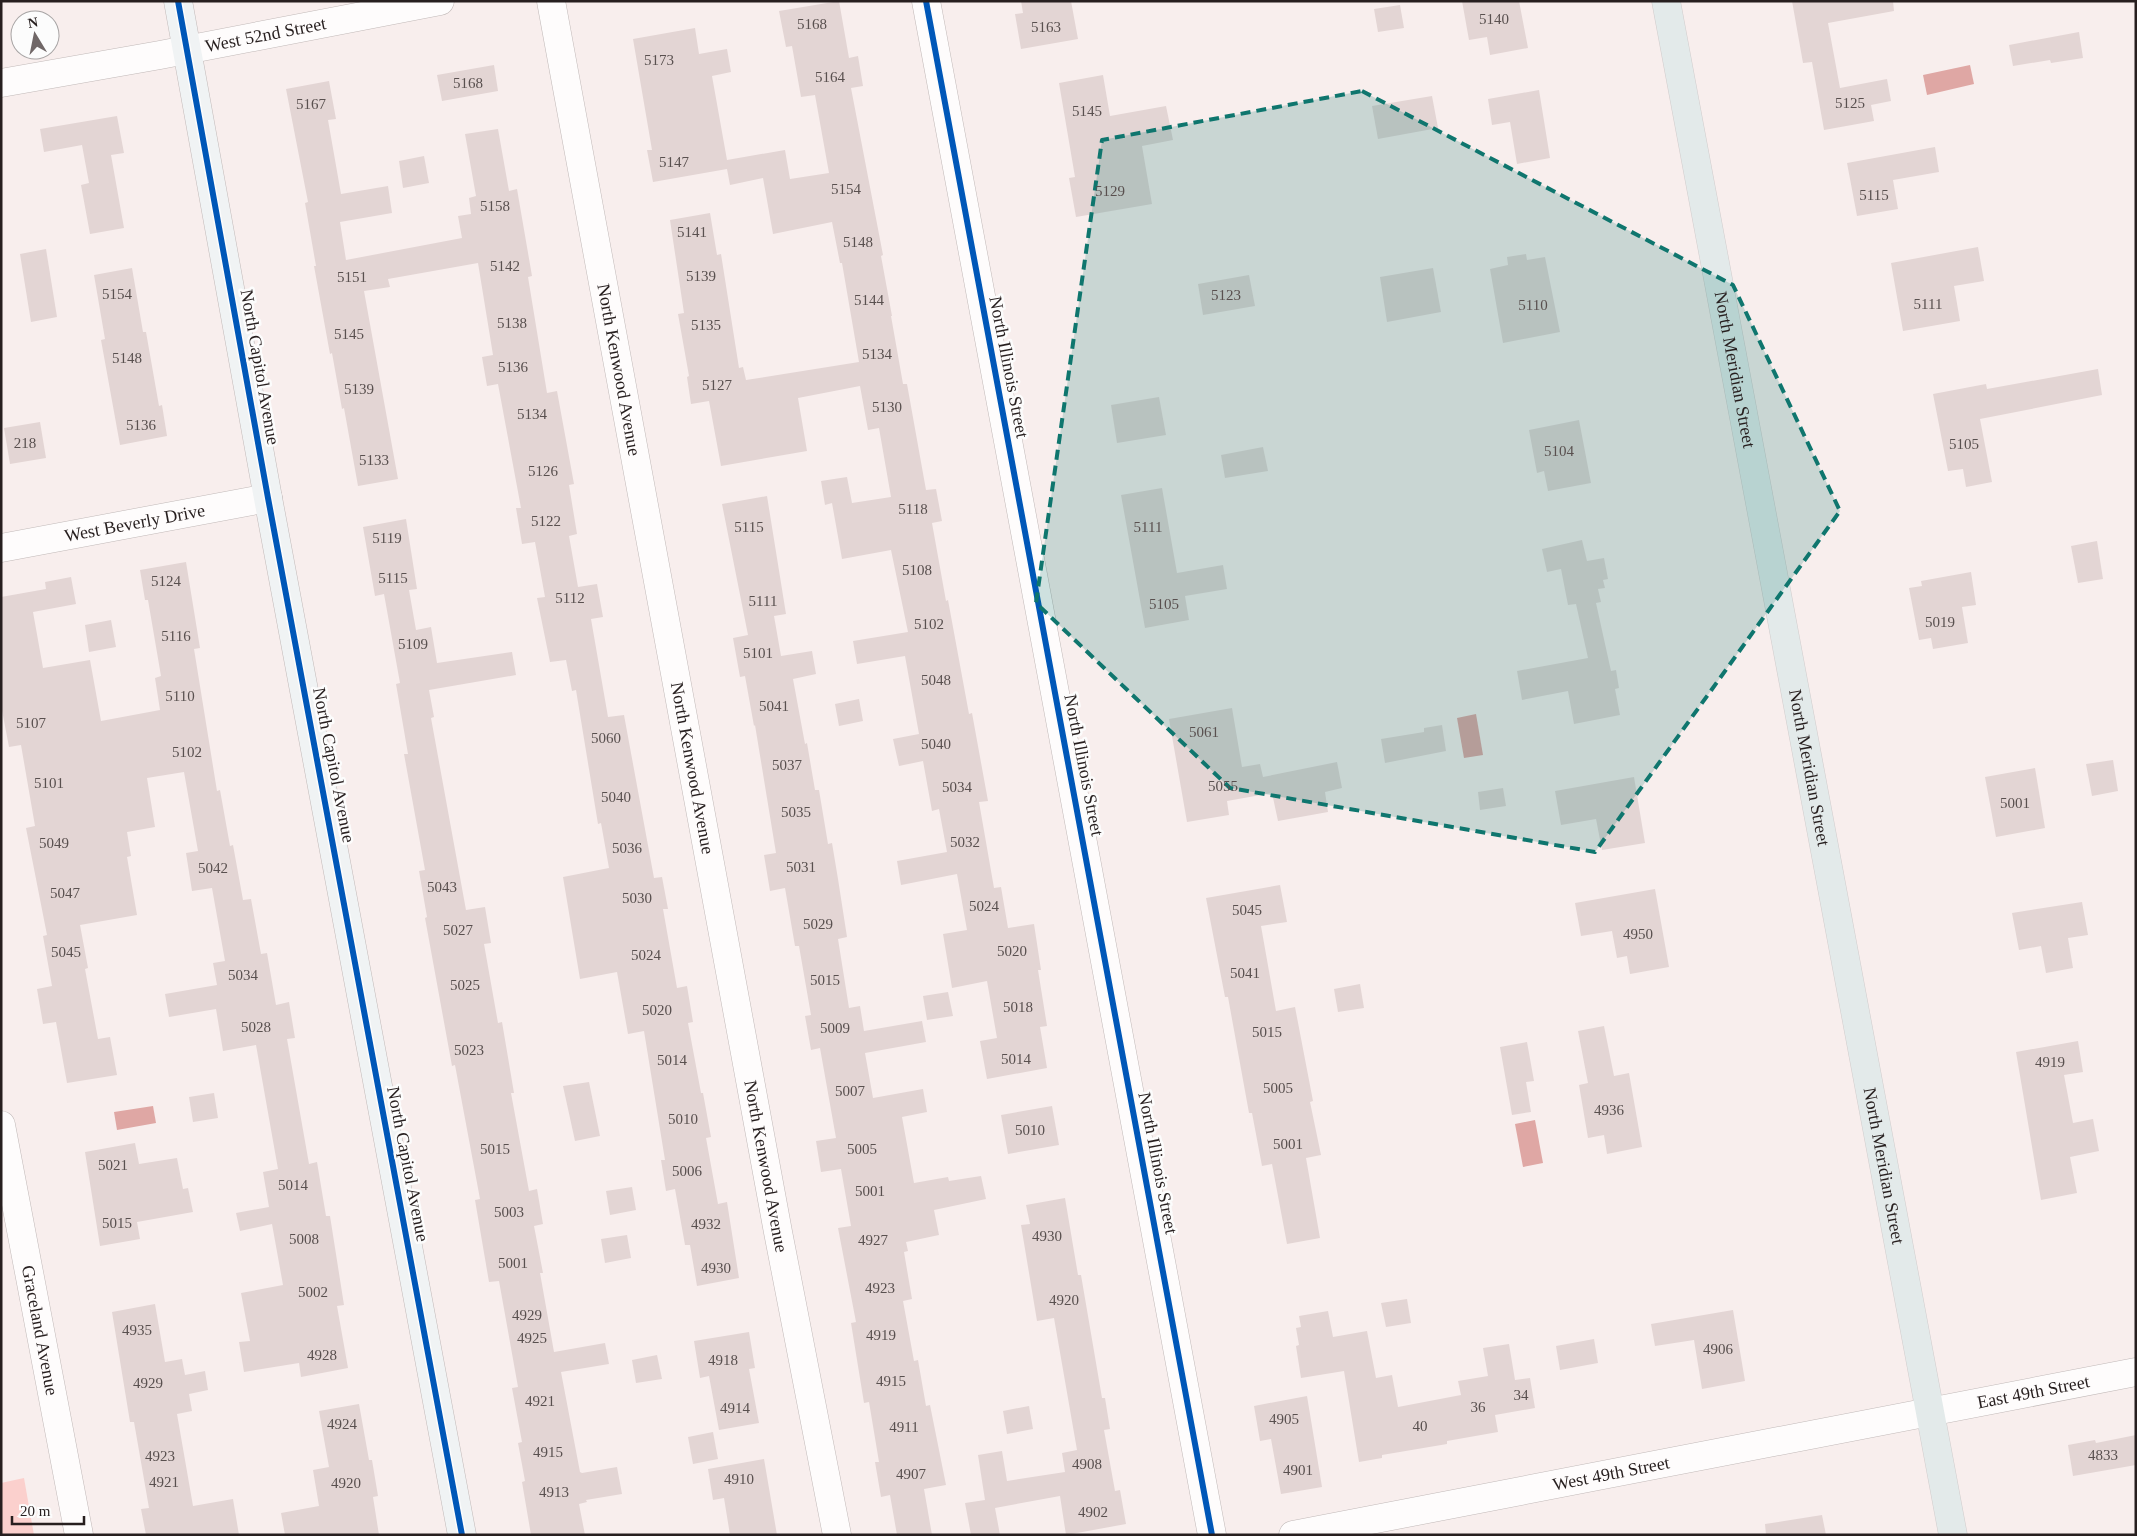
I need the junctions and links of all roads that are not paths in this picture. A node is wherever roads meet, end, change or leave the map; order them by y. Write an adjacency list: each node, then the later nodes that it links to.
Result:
1 (178, 1): 6 (main road, North Capitol Avenue)
2 (440, 1): 6 (street, West 52nd Street)
3 (551, 1): 15 (street, North Kenwood Avenue)
4 (926, 1): 16 (street, North Illinois Street)
5 (1666, 1): 12 (main road, North Meridian Street)
6 (188, 50): 7 (street, West 52nd Street); 8 (main road, North Capitol Avenue)
7 (1, 83)
8 (268, 498): 9 (street, West Beverly Drive); 14 (main road, North Capitol Avenue)
9 (1, 548)
10 (1, 1125): 13 (street, Graceland Avenue)
11 (2136, 1372): 12 (street, East 49th Street)
12 (1930, 1412): 17 (street, West 49th Street); 18 (main road, North Meridian Street)
13 (79, 1535)
14 (462, 1535)
15 (836, 1535)
16 (1212, 1535)
17 (1293, 1535)
18 (1952, 1535)

